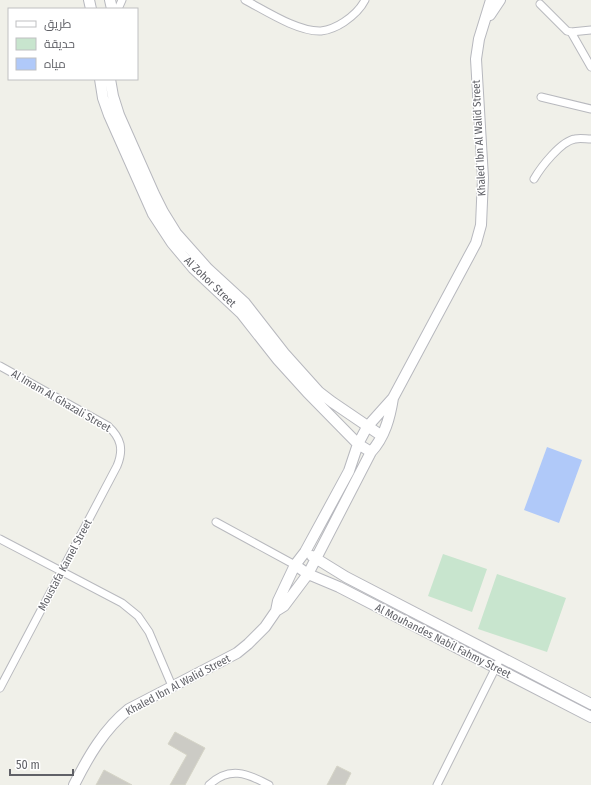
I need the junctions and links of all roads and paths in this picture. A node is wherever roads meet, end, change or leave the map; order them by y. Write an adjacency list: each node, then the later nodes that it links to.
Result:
1 (245, 0): 2 (street)
2 (365, 0)
3 (491, 0): 6 (street, Khaled Ibn Al Walid Street)
4 (500, 0): 6 (street, Khaled Ibn Al Walid Street)
5 (540, 4): 8 (street)
6 (484, 25): 17 (street, Khaled Ibn Al Walid Street)
7 (591, 30): 8 (street)
8 (571, 32): 9 (street)
9 (591, 67)
10 (100, 80): 21 (street, Al Zohor Street)
11 (110, 80): 18 (street, Al Zohor Street)
12 (541, 97): 13 (street)
13 (591, 109)
14 (591, 139): 15 (street)
15 (534, 179)
16 (0, 366): 20 (street, Al Imam Al Ghazali Street)
17 (393, 398): 18 (street, Khaled Ibn Al Walid Street); 19 (street, Khaled Ibn Al Walid Street)
18 (367, 426): 19 (street, Al Zohor Street); 21 (street, Khaled Ibn Al Walid Street)
19 (382, 436): 22 (street, Khaled Ibn Al Walid Street)
20 (119, 440): 28 (street, Moustafa Kamel Street)
21 (358, 444): 22 (street, Al Zohor Street); 25 (street, Khaled Ibn Al Walid Street)
22 (371, 452): 26 (street, Khaled Ibn Al Walid Street)
23 (216, 522): 27 (street)
24 (0, 540): 28 (street)
25 (305, 552): 26 (street, Al Mouhandes Nabil Fahmy Street); 27 (street, Khaled Ibn Al Walid Street)
26 (316, 558): 29 (street, Khaled Ibn Al Walid Street); 31 (street, Al Mouhandes Nabil Fahmy Street)
27 (295, 565): 29 (street, Al Mouhandes Nabil Fahmy Street); 30 (street, Khaled Ibn Al Walid Street)
28 (62, 572): 33 (street); 34 (street, Moustafa Kamel Street)
29 (308, 574): 30 (street, Khaled Ibn Al Walid Street); 32 (street, Al Mouhandes Nabil Fahmy Street)
30 (276, 611): 33 (street, Khaled Ibn Al Walid Street)
31 (500, 657): 32 (street); 35 (street, Al Mouhandes Nabil Fahmy Street)
32 (495, 668): 36 (street, Al Mouhandes Nabil Fahmy Street); 40 (street)
33 (172, 686): 37 (street, Khaled Ibn Al Walid Street)
34 (0, 688)
35 (591, 704)
36 (591, 717)
37 (74, 785)
38 (209, 785): 39 (street)
39 (268, 785)
40 (437, 785)

